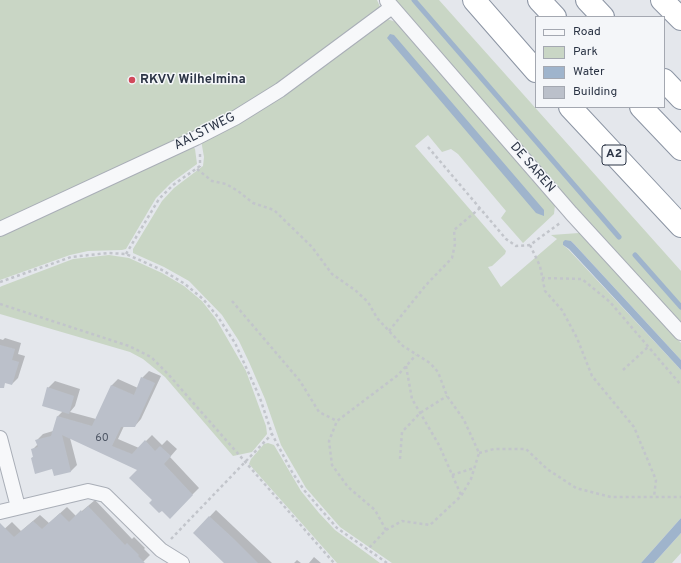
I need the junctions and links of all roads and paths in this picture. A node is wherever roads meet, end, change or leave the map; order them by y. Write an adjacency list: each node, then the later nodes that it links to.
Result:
1 (474, 0): 9 (highway)
2 (540, 0): 6 (highway)
3 (587, 0): 7 (highway)
4 (662, 0): 8 (highway)
5 (389, 4): 14 (street, AALSTWEG); 19 (street, DE SAREN)
6 (554, 16)
7 (602, 16)
8 (681, 19)
9 (535, 70)
10 (665, 81): 11 (highway)
11 (681, 98)
12 (571, 108): 20 (highway, A2)
13 (642, 108): 16 (highway)
14 (196, 138): 17 (path); 21 (street, AALSTWEG)
15 (428, 147): 18 (path)
16 (681, 149)
17 (197, 169): 23 (path); 28 (path)
18 (480, 208): 22 (path); 28 (path)
19 (571, 214): 22 (path); 29 (street, DE SAREN)
20 (681, 226)
21 (0, 229)
22 (530, 245): 24 (path)
23 (126, 254): 25 (path); 38 (path)
24 (542, 278): 30 (path); 47 (path)
25 (0, 282)
26 (232, 301): 37 (path)
27 (0, 304): 42 (path)
28 (389, 331): 31 (path)
29 (681, 333)
30 (648, 347): 33 (path); 34 (path)
31 (416, 355): 32 (path); 35 (path)
32 (406, 366): 36 (path); 37 (path)
33 (623, 370)
34 (681, 385)
35 (447, 396): 36 (path); 40 (path)
36 (420, 413): 41 (path); 44 (path)
37 (337, 421): 50 (path)
38 (272, 434): 42 (path); 52 (path)
39 (0, 438): 48 (street)
40 (479, 453): 43 (path); 47 (path)
41 (400, 459)
42 (246, 461): 51 (path); 54 (path)
43 (474, 468): 44 (path); 45 (path)
44 (452, 475): 45 (path)
45 (461, 496): 50 (path)
46 (681, 497): 47 (path)
47 (654, 498)
48 (18, 507): 49 (street); 51 (street)
49 (0, 512)
50 (386, 530): 52 (path)
51 (161, 550): 53 (street)
52 (367, 550): 55 (path)
53 (175, 561)
54 (334, 563)
55 (386, 563)

